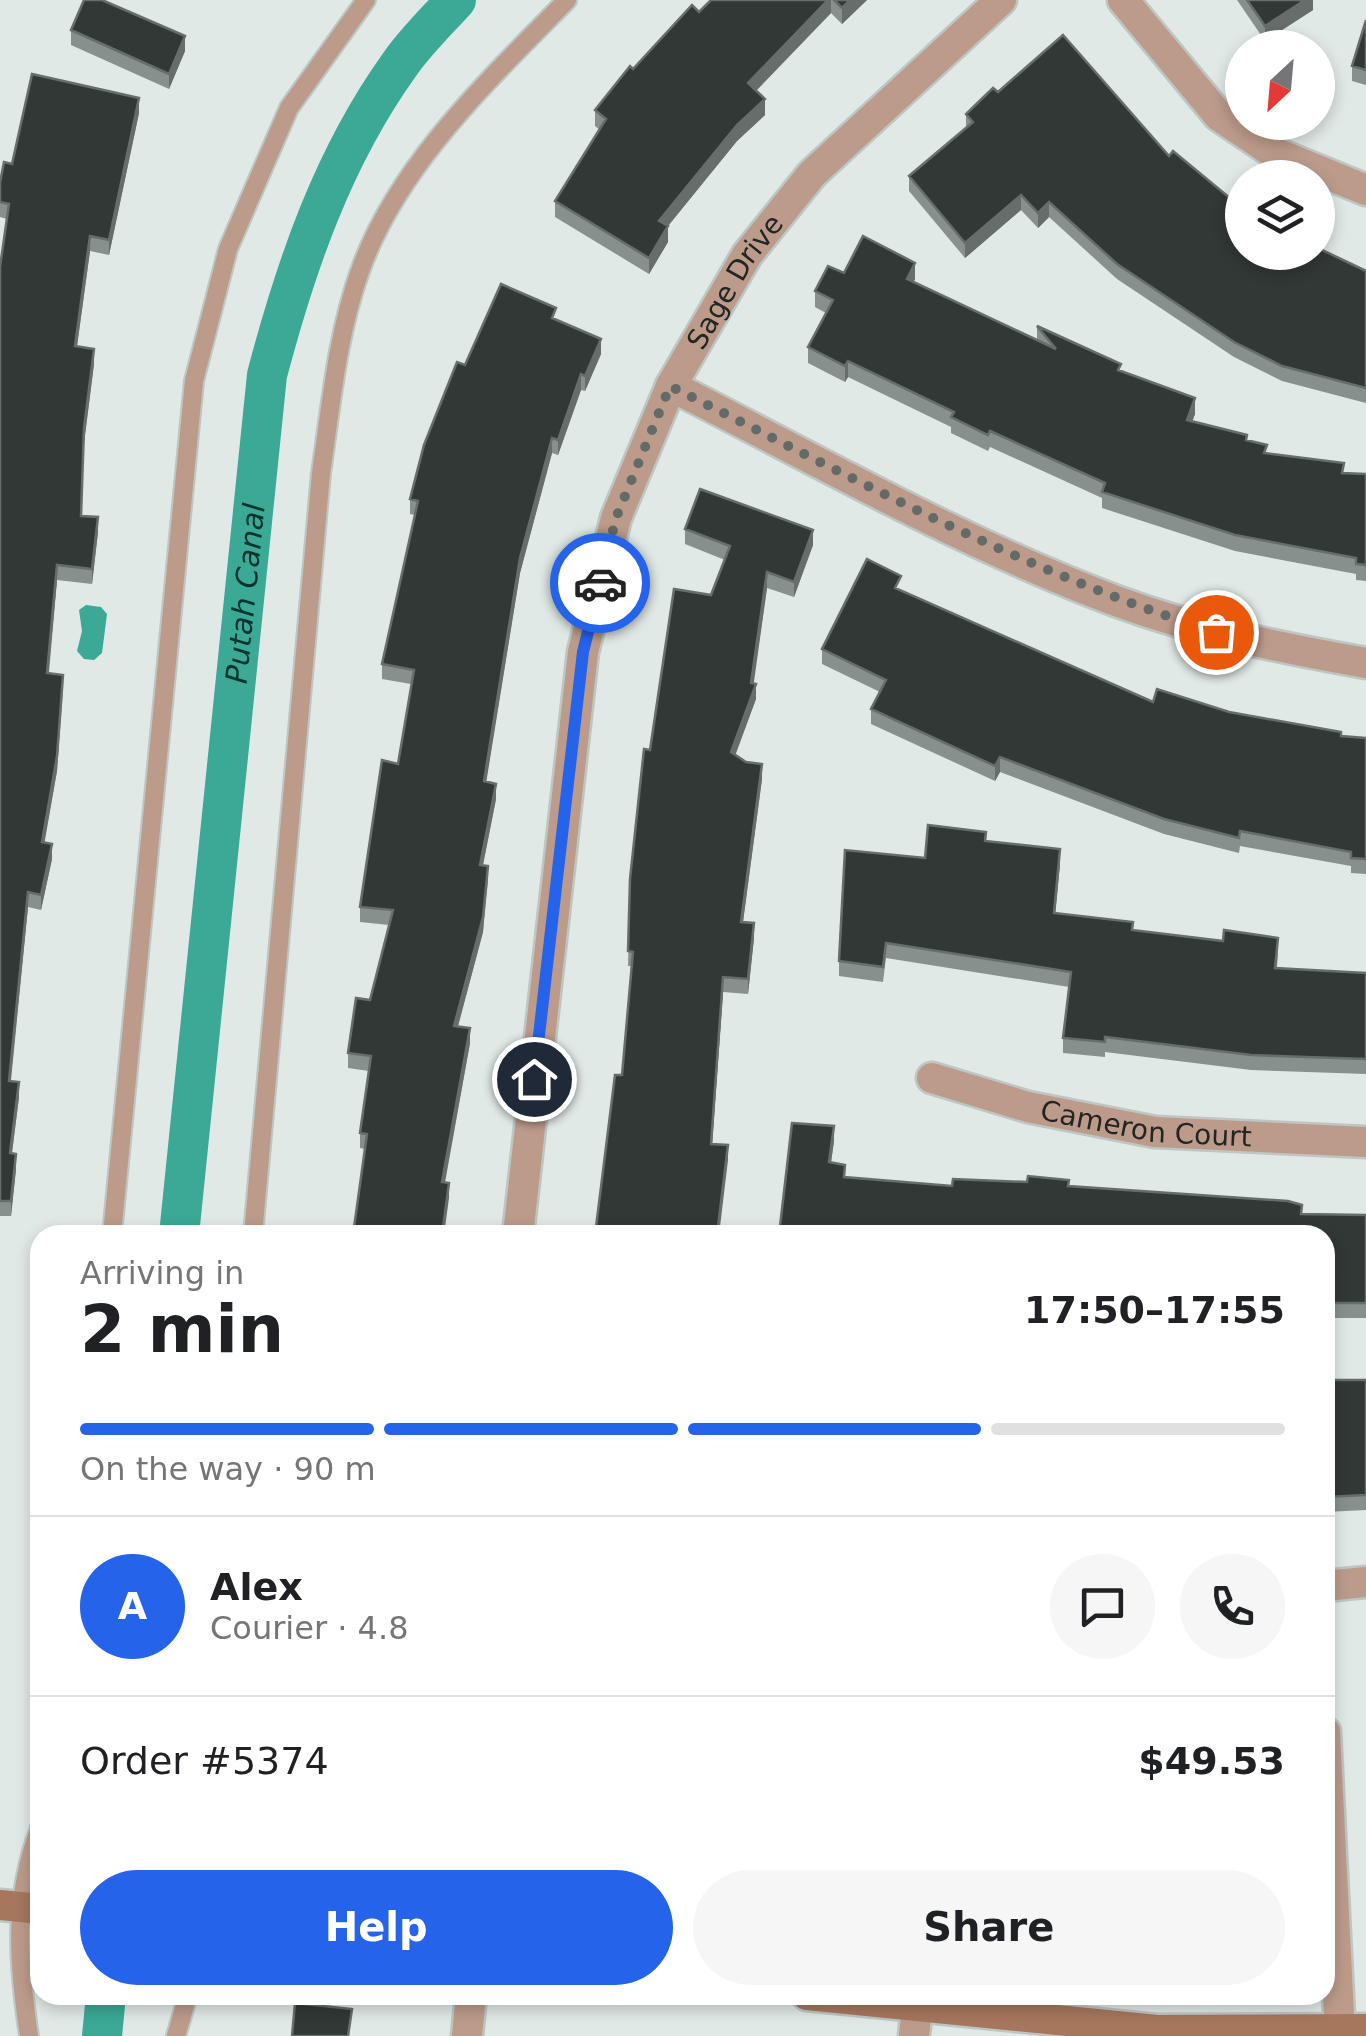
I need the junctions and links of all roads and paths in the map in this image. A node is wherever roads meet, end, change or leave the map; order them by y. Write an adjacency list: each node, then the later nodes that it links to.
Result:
1 (366, 0): 10 (lane)
2 (568, 0): 11 (lane)
3 (1000, 0): 6 (street, Sage Drive)
4 (1123, 0): 5 (street)
5 (1366, 190)
6 (670, 386): 7 (street); 12 (street, Sage Drive)
7 (1366, 663)
8 (932, 1078): 9 (street, Cameron Court)
9 (1366, 1142)
10 (113, 1225)
11 (253, 1225)
12 (519, 1225)
13 (1366, 1582): 14 (street)
14 (1335, 1585)
15 (30, 1854): 17 (lane)
16 (1335, 1862): 22 (street)
17 (19, 1907): 23 (lane)
18 (185, 2005): 24 (lane)
19 (470, 2005): 25 (street)
20 (847, 2005): 21 (street)
21 (915, 2022): 22 (street)
22 (1348, 2032)
23 (28, 2036)
24 (176, 2036)
25 (466, 2036)

